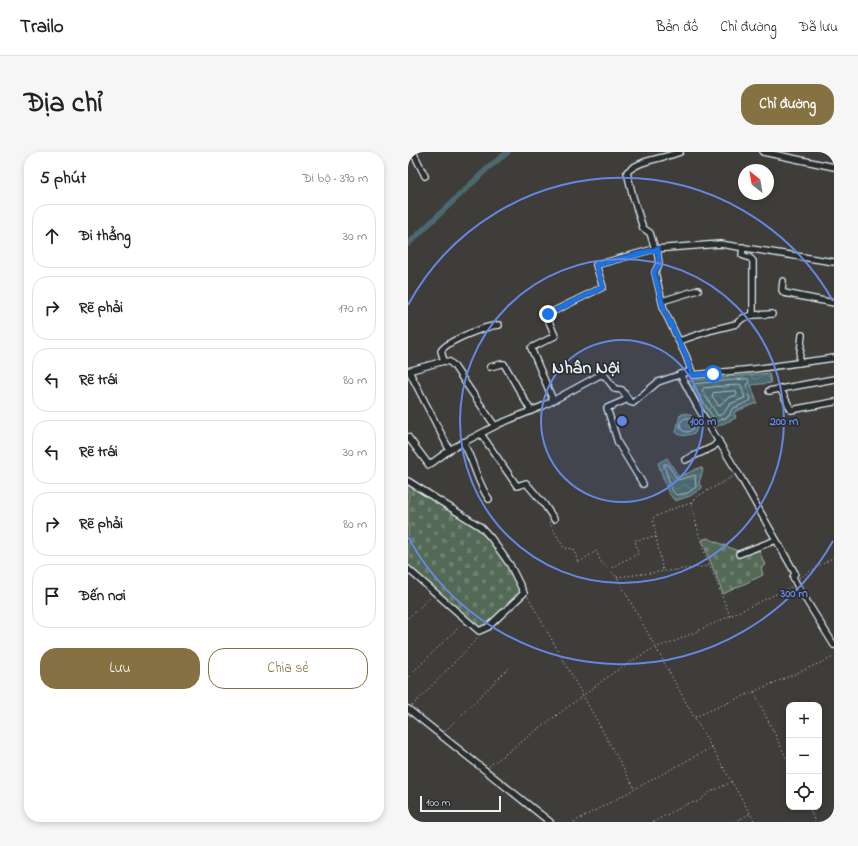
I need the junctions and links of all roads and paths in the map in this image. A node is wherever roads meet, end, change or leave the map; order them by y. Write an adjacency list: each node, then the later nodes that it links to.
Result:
1 (413, 152): 5 (street)
2 (680, 152): 7 (street)
3 (763, 152): 4 (street)
4 (834, 167)
5 (425, 176)
6 (743, 246): 7 (street); 8 (street); 14 (street)
7 (656, 249): 11 (street); 29 (street)
8 (834, 262)
9 (783, 282): 12 (street)
10 (698, 290): 11 (street)
11 (662, 301): 17 (street)
12 (834, 303)
13 (772, 314): 14 (street)
14 (753, 315): 17 (street)
15 (499, 325): 19 (street)
16 (802, 335): 20 (street)
17 (680, 341): 23 (street)
18 (834, 358): 20 (street)
19 (444, 361): 22 (street); 32 (street)
20 (800, 363): 23 (street)
21 (490, 367): 31 (street)
22 (408, 371): 37 (street)
23 (691, 371): 24 (street)
24 (680, 374): 28 (street); 35 (street)
25 (834, 379): 26 (street)
26 (780, 388): 27 (street); 30 (street)
27 (769, 391)
28 (628, 399): 29 (street); 41 (street)
29 (553, 400): 31 (street)
30 (834, 402)
31 (531, 411): 32 (street)
32 (495, 426): 33 (street)
33 (481, 434): 36 (street); 45 (street)
34 (408, 437): 37 (street)
35 (719, 441): 38 (street); 39 (street)
36 (463, 442): 37 (street); 42 (street)
37 (449, 449)
38 (684, 460)
39 (738, 473): 43 (path); 47 (street)
40 (408, 481): 57 (street)
41 (643, 484)
42 (489, 499)
43 (692, 503): 46 (path); 50 (path)
44 (547, 518): 52 (path)
45 (554, 519)
46 (656, 536): 52 (path); 53 (path)
47 (776, 540): 48 (street); 55 (street)
48 (739, 554)
49 (834, 557): 55 (path)
50 (710, 566): 53 (path); 58 (path)
51 (408, 569): 56 (street)
52 (609, 570): 54 (path)
53 (663, 572): 54 (path)
54 (617, 577): 63 (path)
55 (796, 582): 58 (path); 62 (street)
56 (435, 593): 59 (path); 60 (street)
57 (524, 593): 60 (street); 68 (path)
58 (730, 616): 63 (path)
59 (408, 618)
60 (466, 619): 66 (path)
61 (479, 637): 69 (path)
62 (834, 645)
63 (656, 647): 68 (path); 70 (path)
64 (834, 656): 67 (path)
65 (510, 666): 71 (path)
66 (408, 677)
67 (754, 692): 70 (path); 73 (path)
68 (583, 695): 74 (path); 76 (path)
69 (408, 709): 71 (street)
70 (694, 717): 72 (path)
71 (441, 734): 74 (street)
72 (712, 747): 75 (path); 76 (path)
73 (786, 757)
74 (484, 769): 79 (street)
75 (732, 782): 78 (path); 81 (path)
76 (635, 788): 80 (path)
77 (810, 810): 84 (path)
78 (750, 813): 82 (path); 83 (path)
79 (550, 822)
80 (574, 822)
81 (653, 822)
82 (734, 822)
83 (755, 822)
84 (815, 822)

